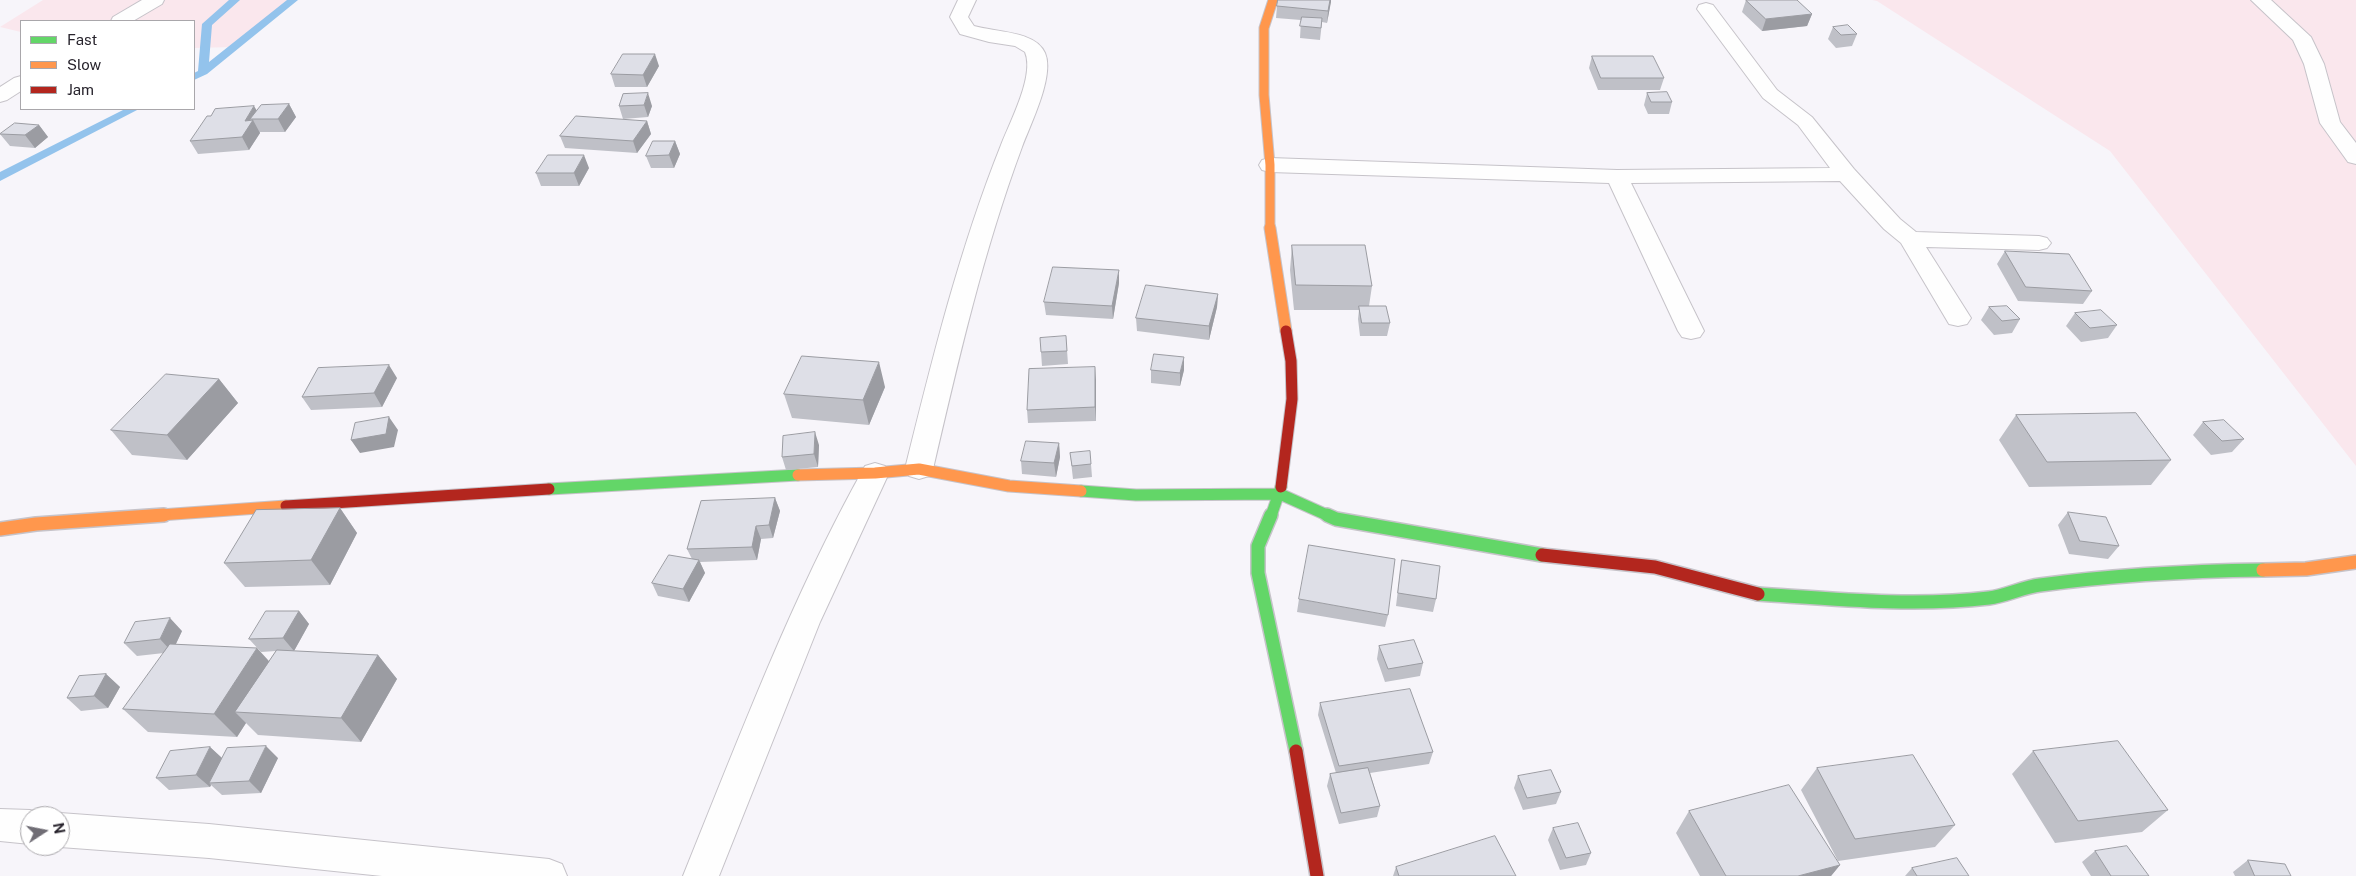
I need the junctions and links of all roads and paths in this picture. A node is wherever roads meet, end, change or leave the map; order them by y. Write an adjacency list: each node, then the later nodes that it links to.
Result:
1 (155, 0): 6 (street)
2 (967, 0): 17 (street)
3 (1273, 0): 10 (street)
4 (2260, 0): 9 (street)
5 (1706, 9): 11 (street)
6 (122, 20)
7 (20, 83): 8 (street)
8 (0, 96)
9 (2356, 157)
10 (1270, 164): 12 (street); 19 (street)
11 (1846, 174): 12 (street); 13 (street)
12 (1617, 177): 16 (street)
13 (1910, 239): 14 (street); 15 (street)
14 (2040, 243)
15 (1958, 318)
16 (1692, 331)
17 (919, 469): 18 (street); 19 (street)
18 (875, 473): 20 (street); 26 (street)
19 (1280, 494): 21 (street); 27 (street)
20 (0, 529)
21 (2356, 562)
22 (0, 825): 23 (street)
23 (20, 826)
24 (70, 831): 25 (street)
25 (549, 876)
26 (701, 876)
27 (1317, 876)

